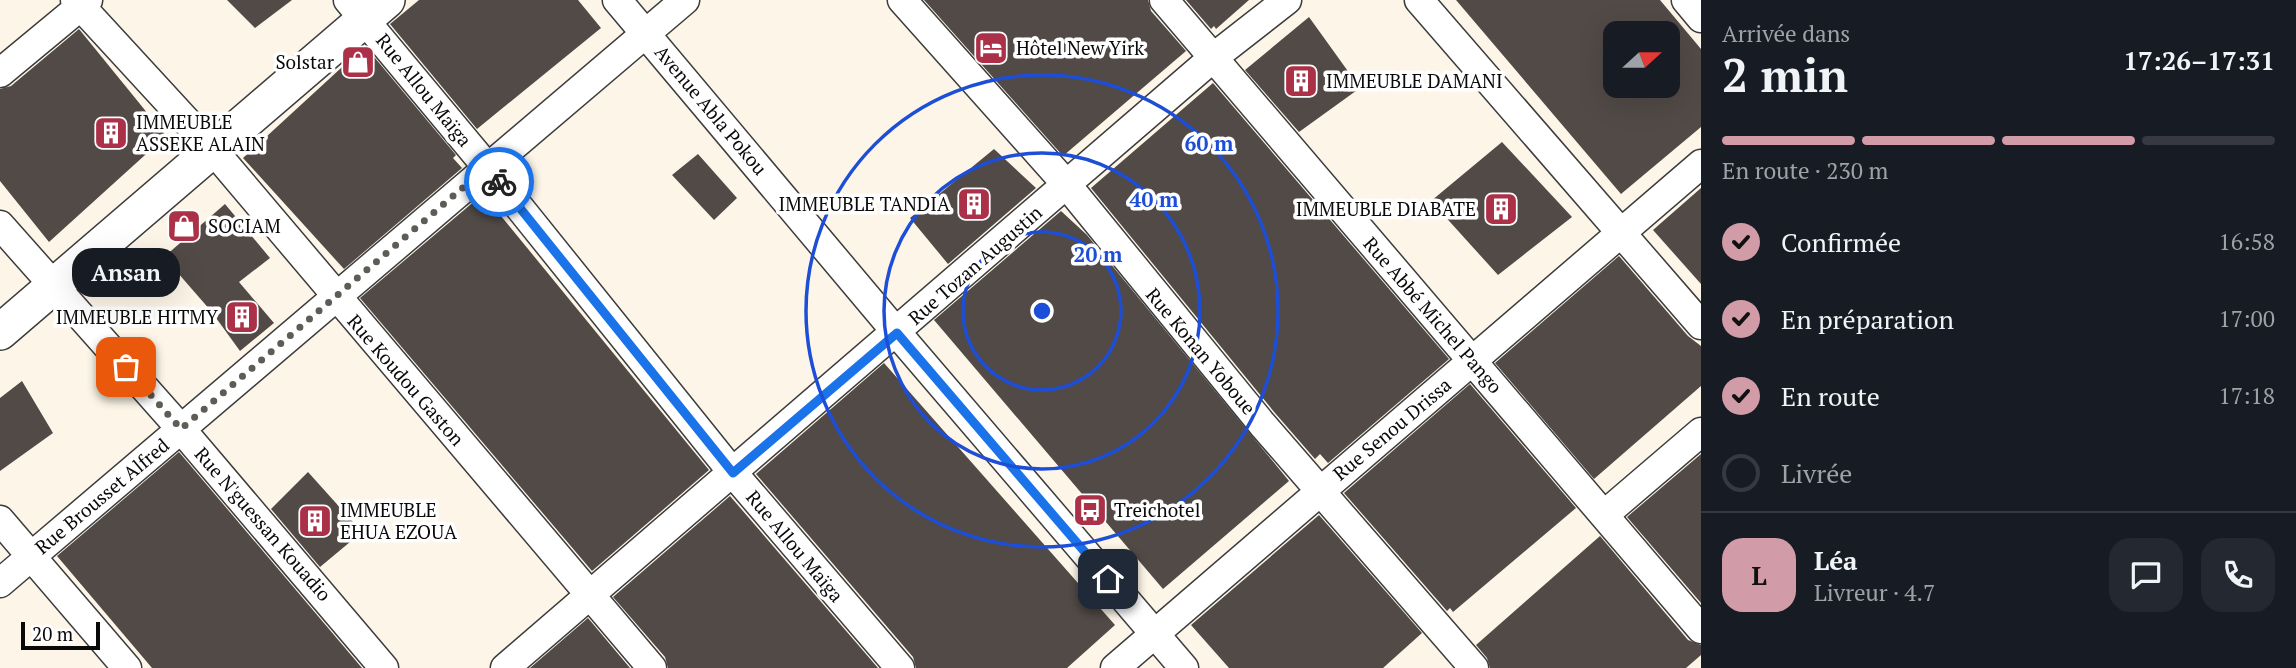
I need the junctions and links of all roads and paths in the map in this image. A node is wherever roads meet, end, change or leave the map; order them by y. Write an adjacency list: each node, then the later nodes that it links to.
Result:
1 (617, 0): 11 (street, Avenue Abla Pokou)
2 (685, 0): 11 (street, Rue Brousset Alfred)
3 (902, 0): 17 (street, Rue Konan Yoboue)
4 (1164, 0): 12 (street, Rue Abbé Michel Pango)
5 (1287, 0): 12 (street, Rue Tozan Augustin)
6 (1419, 0): 19 (street)
7 (1686, 0): 10 (street)
8 (81, 2): 13 (street); 14 (street, Rue Koudou Gaston)
9 (367, 6): 14 (street); 16 (street, Rue Allou Maïga)
10 (1701, 18)
11 (646, 31): 16 (street, Rue Brousset Alfred); 24 (street, Avenue Abla Pokou)
12 (1214, 57): 17 (street, Rue Tozan Augustin); 25 (street, Rue Abbé Michel Pango)
13 (0, 73)
14 (213, 150): 20 (street); 21 (street, Rue Koudou Gaston)
15 (1701, 164): 19 (street, Rue Senou Drissa)
16 (487, 167): 21 (street, Rue Brousset Alfred); 28 (street, Rue Allou Maïga)
17 (1067, 185): 24 (street, Rue Tozan Augustin); 29 (street, Rue Konan Yoboue)
18 (0, 225): 20 (street, Rue N'guessan Kouadio)
19 (1622, 232): 22 (street); 25 (street, Rue Senou Drissa)
20 (53, 285): 23 (street); 26 (street, Rue N'guessan Kouadio)
21 (334, 297): 26 (street, Rue Brousset Alfred); 34 (street, Rue Koudou Gaston)
22 (1701, 325)
23 (0, 331)
24 (897, 333): 28 (street, Rue Tozan Augustin); 36 (street, Avenue Abla Pokou)
25 (1472, 361): 29 (street, Rue Senou Drissa); 30 (street, Rue Abbé Michel Pango)
26 (181, 429): 32 (street, Rue Brousset Alfred); 38 (street, Rue N'guessan Kouadio)
27 (1701, 432): 30 (street)
28 (733, 473): 34 (street, Rue Tozan Augustin); 41 (street, Rue Allou Maïga)
29 (1319, 491): 36 (street, Rue Senou Drissa); 44 (street, Rue Konan Yoboue)
30 (1604, 515): 35 (street, Rue Abbé Michel Pango)
31 (0, 520): 32 (street)
32 (30, 557): 33 (street, Rue Brousset Alfred); 37 (street)
33 (0, 583)
34 (590, 595): 39 (street, Rue Tozan Augustin); 40 (street, Rue Koudou Gaston)
35 (1701, 629)
36 (1155, 634): 42 (street, Rue Senou Drissa); 43 (street, Avenue Abla Pokou)
37 (127, 668)
38 (384, 668)
39 (505, 668)
40 (652, 668)
41 (900, 668)
42 (1115, 668)
43 (1184, 668)
44 (1474, 668)

